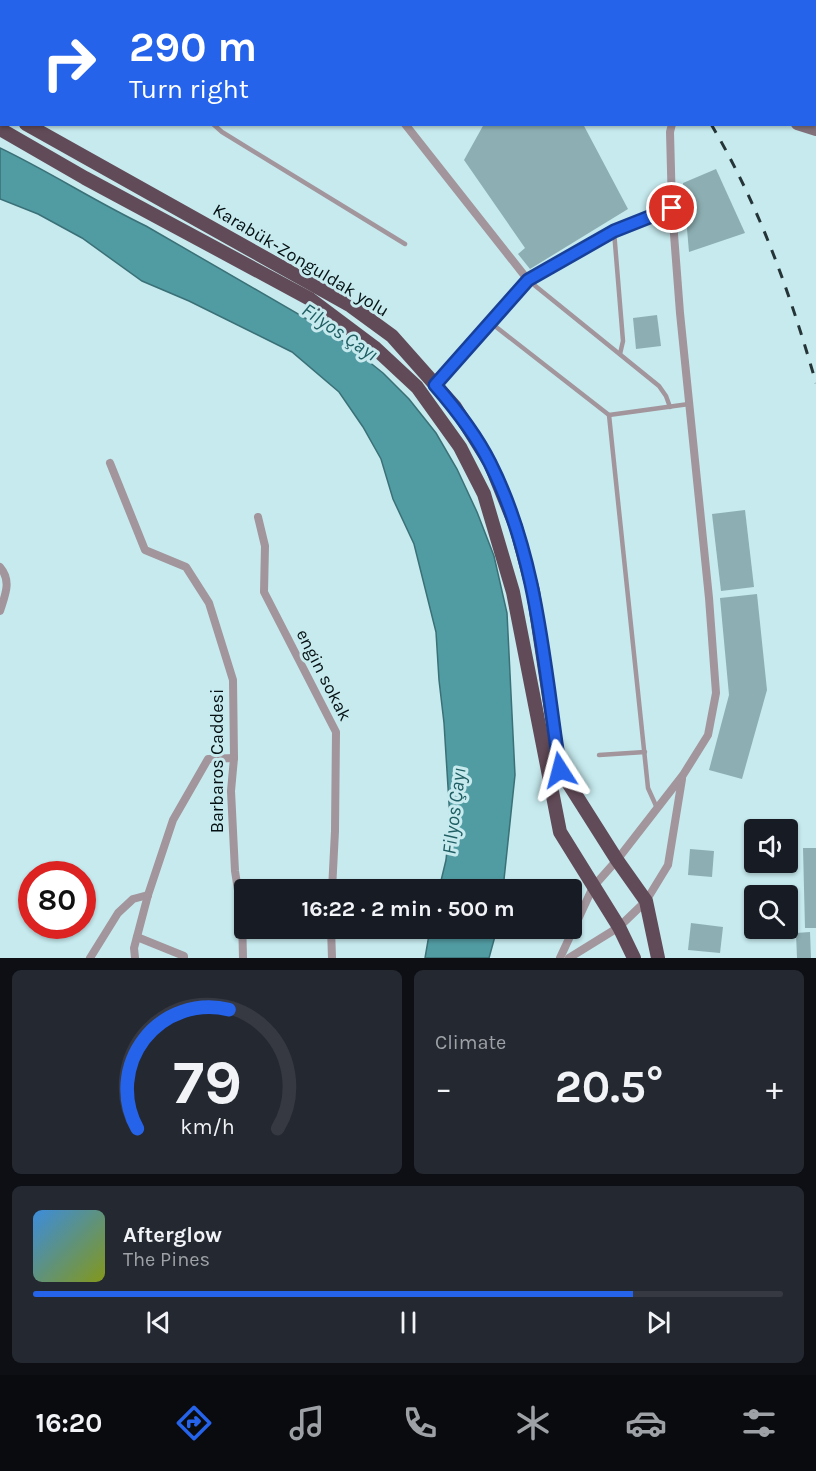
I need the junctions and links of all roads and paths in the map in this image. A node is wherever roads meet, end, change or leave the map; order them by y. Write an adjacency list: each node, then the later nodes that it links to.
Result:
1 (30, 126): 12 (highway, Karabük-Zonguldak yolu)
2 (215, 126): 8 (lane)
3 (407, 126): 9 (street)
4 (670, 127): 6 (street)
5 (0, 129): 28 (highway, Karabük-Zonguldak yolu)
6 (672, 208): 7 (street); 13 (street)
7 (614, 231): 9 (street); 11 (lane)
8 (405, 244)
9 (528, 280): 10 (street); 11 (lane)
10 (490, 322): 12 (street); 15 (lane)
11 (620, 354): 14 (lane)
12 (435, 385): 25 (highway, Karabük-Zonguldak yolu)
13 (689, 404): 14 (lane); 23 (street)
14 (670, 407): 15 (lane)
15 (609, 416): 20 (lane)
16 (110, 463): 22 (street, Barbaros Caddesi)
17 (258, 517): 27 (street, engin sokak)
18 (0, 567): 19 (street)
19 (0, 611)
20 (645, 752): 21 (lane); 24 (lane)
21 (600, 755)
22 (234, 758): 26 (street, Barbaros Caddesi); 29 (street)
23 (683, 775): 24 (street); 30 (street)
24 (657, 808): 25 (street)
25 (617, 860): 28 (street); 30 (highway, Karabük-Zonguldak yolu)
26 (237, 879)
27 (333, 879)
28 (593, 887): 31 (highway, Karabük-Zonguldak yolu); 40 (street)
29 (148, 895): 32 (street); 35 (street)
30 (646, 901): 31 (street); 43 (highway, Karabük-Zonguldak yolu)
31 (619, 927): 41 (street); 42 (highway, Karabük-Zonguldak yolu)
32 (137, 937): 36 (street); 37 (street)
33 (246, 939): 38 (street, Barbaros Caddesi)
34 (331, 939): 39 (street)
35 (90, 958)
36 (135, 958)
37 (184, 958)
38 (243, 958)
39 (332, 958)
40 (560, 958)
41 (569, 958)
42 (634, 958)
43 (658, 958)

